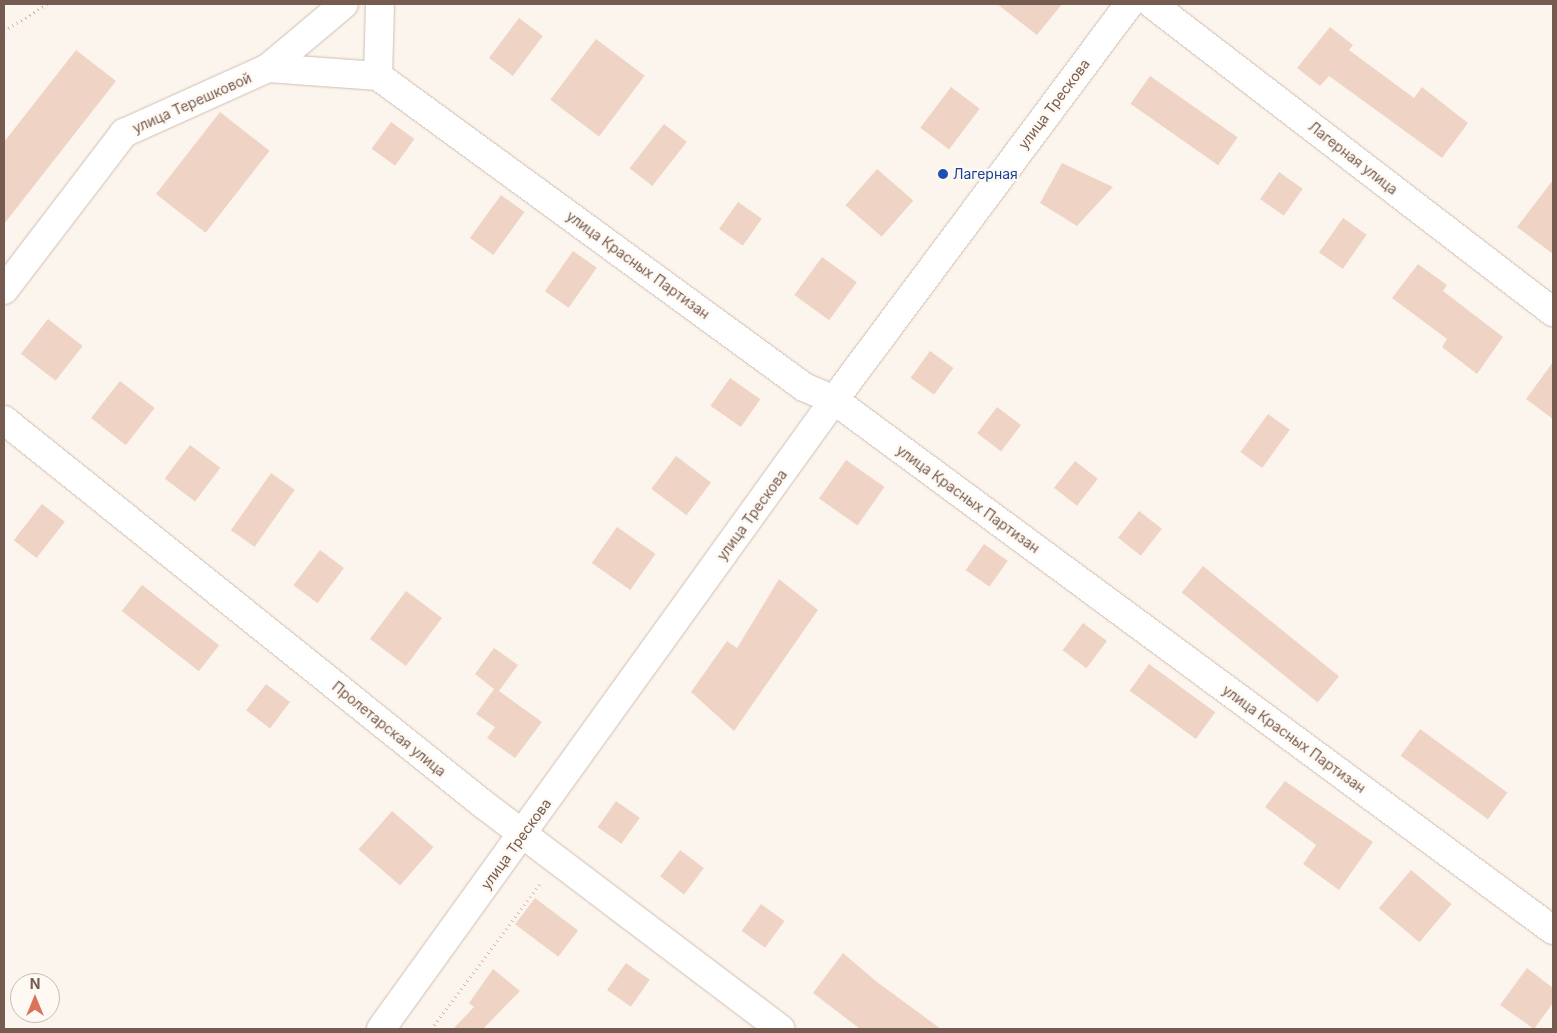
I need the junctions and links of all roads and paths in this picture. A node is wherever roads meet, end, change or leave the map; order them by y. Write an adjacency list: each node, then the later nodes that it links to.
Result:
1 (47, 4): 6 (path)
2 (344, 4): 7 (street, улица Терешковой)
3 (380, 4): 8 (street)
4 (1128, 4): 11 (street, улица Трескова)
5 (1152, 4): 10 (street, Лагерная улица)
6 (4, 31)
7 (268, 68): 8 (street); 9 (street, улица Терешковой)
8 (378, 76): 11 (street, улица Красных Партизан)
9 (4, 290)
10 (1553, 312)
11 (834, 400): 13 (street, улица Трескова); 15 (street, улица Красных Партизан)
12 (4, 420): 13 (street, Пролетарская улица)
13 (523, 834): 14 (street, Пролетарская улица); 16 (street, улица Трескова)
14 (557, 860): 17 (path); 18 (street, Пролетарская улица)
15 (1553, 930)
16 (381, 1029)
17 (431, 1029)
18 (780, 1029)

